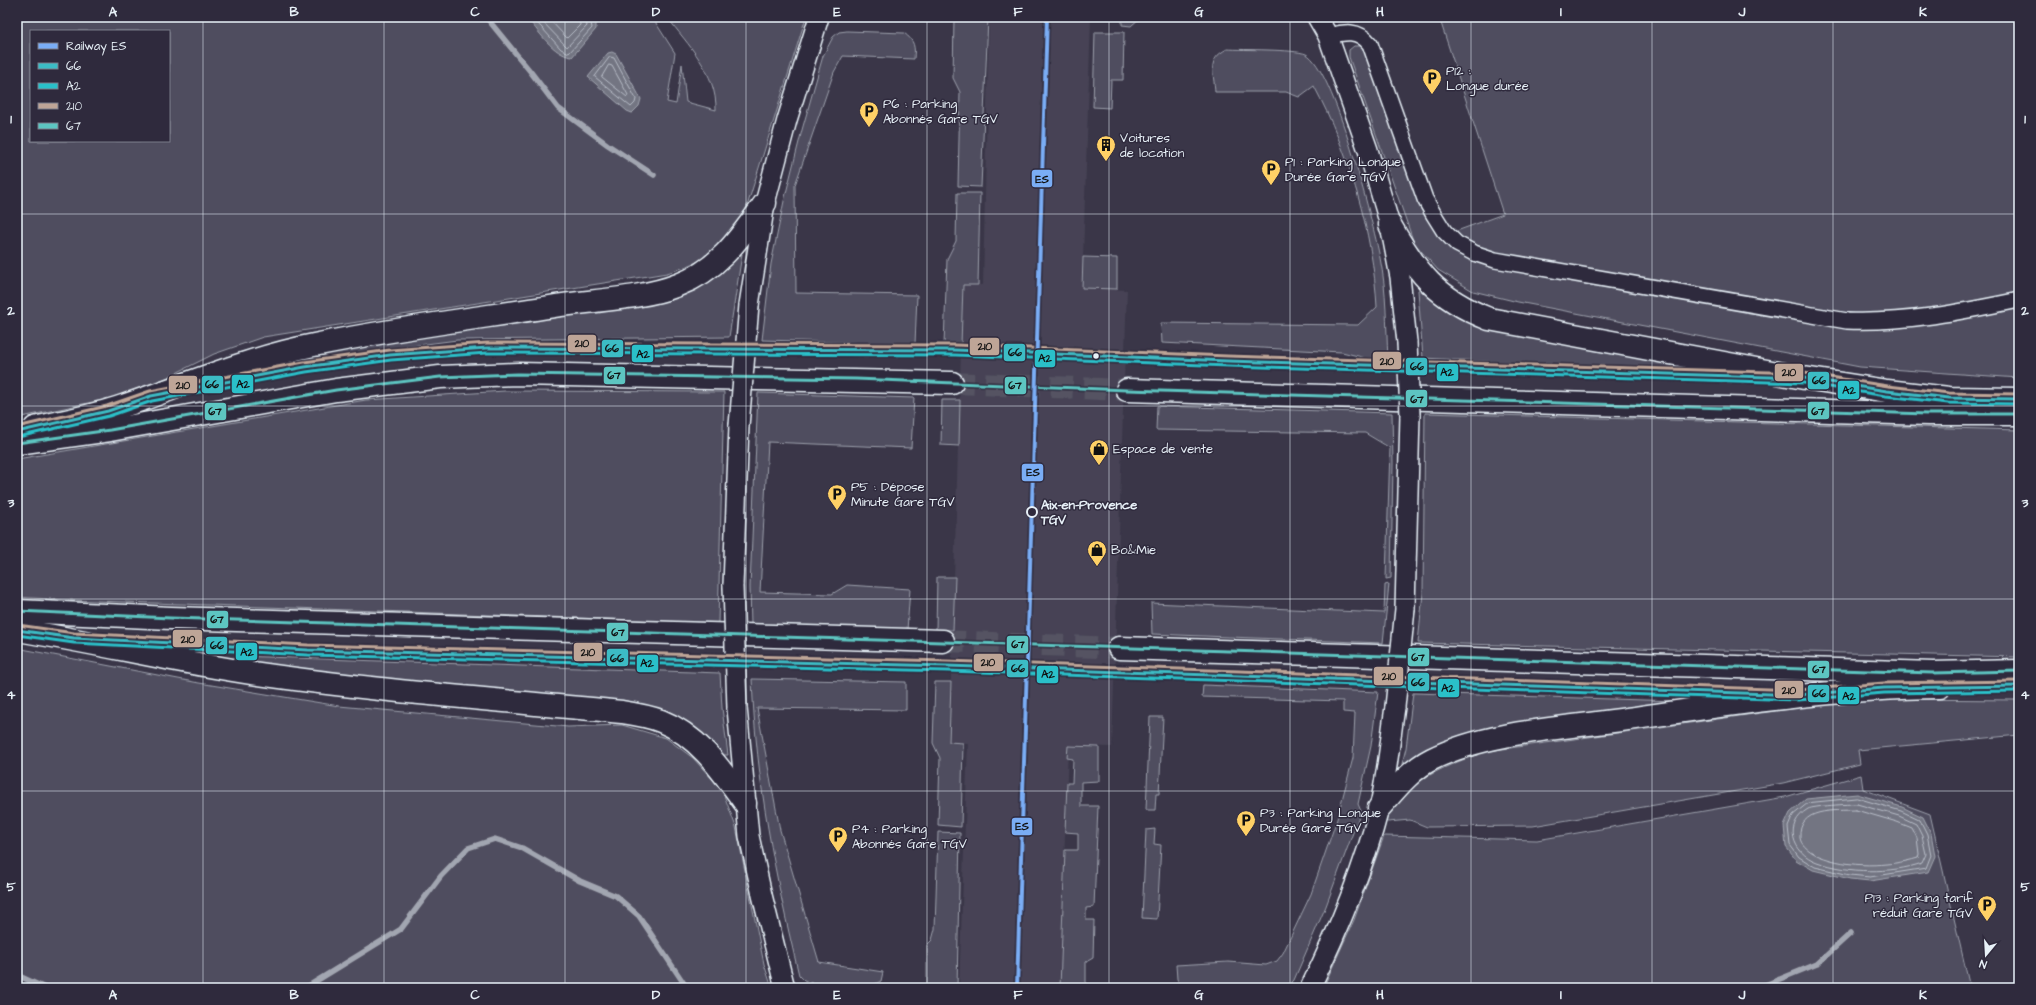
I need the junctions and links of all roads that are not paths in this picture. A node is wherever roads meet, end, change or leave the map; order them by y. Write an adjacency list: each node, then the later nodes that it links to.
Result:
1 (819, 17): 4 (street)
2 (1317, 17): 3 (street)
3 (1328, 36): 5 (street); 6 (street)
4 (766, 203): 11 (highway); 19 (street, bridge)
5 (1390, 225): 9 (highway); 20 (street, bridge)
6 (2019, 300)
7 (952, 383): 12 (highway)
8 (1127, 390): 10 (highway)
9 (2019, 398)
10 (2019, 414)
11 (17, 432)
12 (17, 444)
13 (17, 611): 15 (highway)
14 (17, 630): 19 (highway)
15 (943, 641)
16 (1119, 648): 17 (highway)
17 (2019, 671)
18 (2019, 686): 20 (highway)
19 (745, 803): 21 (street)
20 (1379, 808): 22 (street)
21 (786, 988)
22 (1310, 988)

